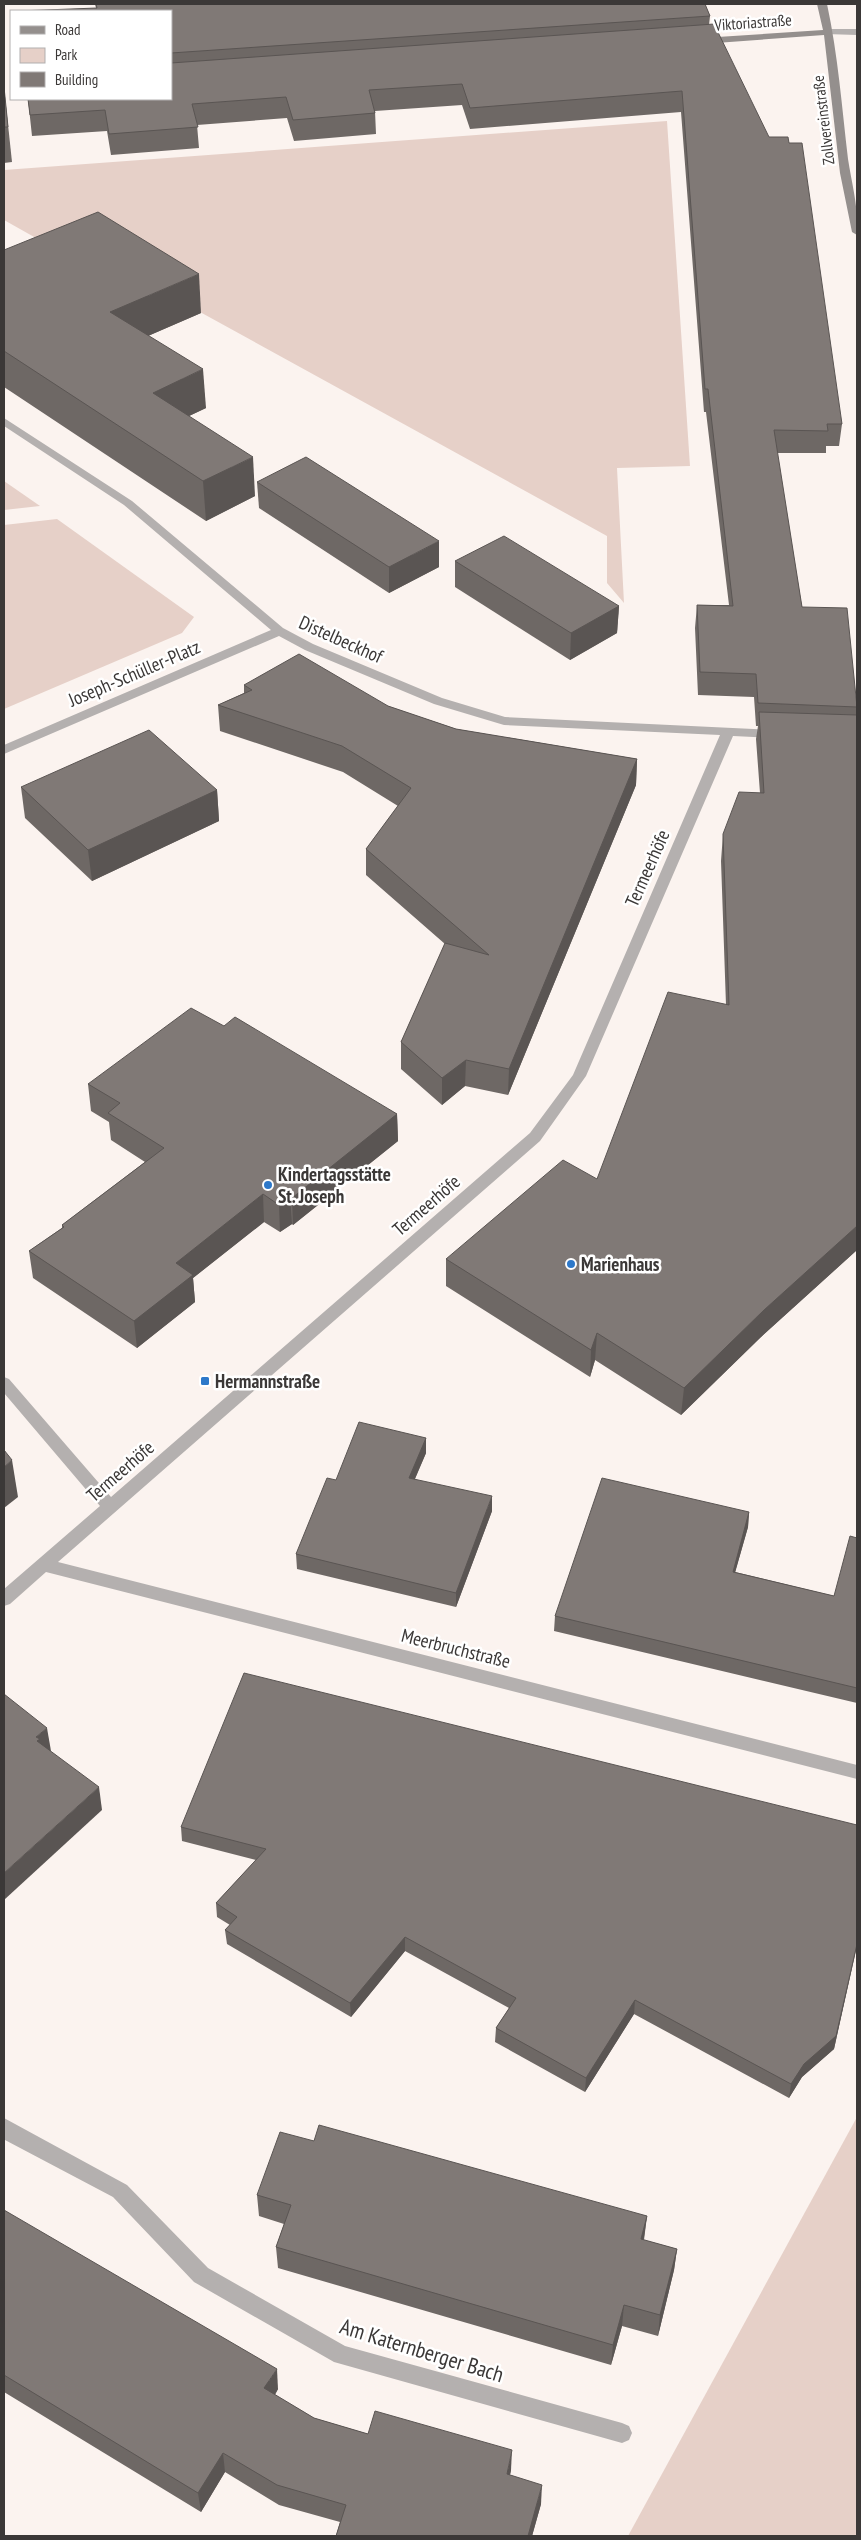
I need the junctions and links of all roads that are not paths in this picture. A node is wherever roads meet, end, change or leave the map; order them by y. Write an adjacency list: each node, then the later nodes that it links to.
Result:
1 (822, 4): 2 (main road, Zollvereinstraße)
2 (828, 32): 3 (street, Viktoriastraße); 4 (main road, Viktoriastraße); 5 (main road, Zollvereinstraße)
3 (857, 32)
4 (689, 42)
5 (857, 232)
6 (4, 421): 7 (street, Distelbeckhof)
7 (280, 631): 8 (street, Distelbeckhof); 10 (street, Joseph-Schüller-Platz)
8 (728, 732): 9 (street, Distelbeckhof); 12 (street, Termeerhöfe)
9 (788, 734)
10 (4, 750)
11 (4, 1383): 12 (street)
12 (110, 1506): 13 (street, Termeerhöfe)
13 (44, 1565): 14 (street, Termeerhöfe); 15 (street, Meerbruchstraße)
14 (4, 1599)
15 (857, 1772)
16 (4, 2127): 17 (street, Am Katernberger Bach)
17 (622, 2433)

